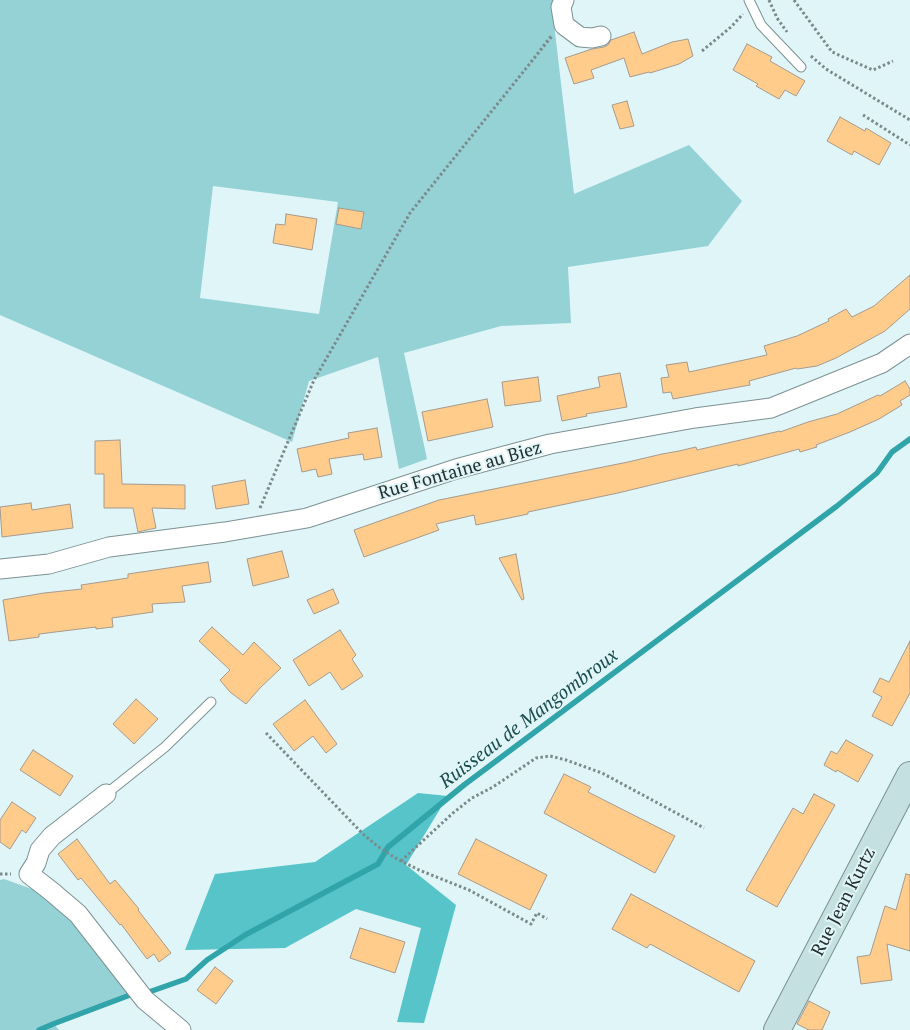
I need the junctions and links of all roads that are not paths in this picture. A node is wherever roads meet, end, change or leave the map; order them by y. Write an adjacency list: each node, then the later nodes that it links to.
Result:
1 (564, 0): 3 (street)
2 (750, 3): 4 (lane)
3 (601, 36)
4 (802, 67)
5 (910, 344): 6 (street, Rue Fontaine au Biez)
6 (0, 568)
7 (210, 702): 9 (lane)
8 (910, 775): 11 (main road, Rue Jean Kurtz)
9 (106, 794): 10 (street)
10 (181, 1030)
11 (777, 1030)

